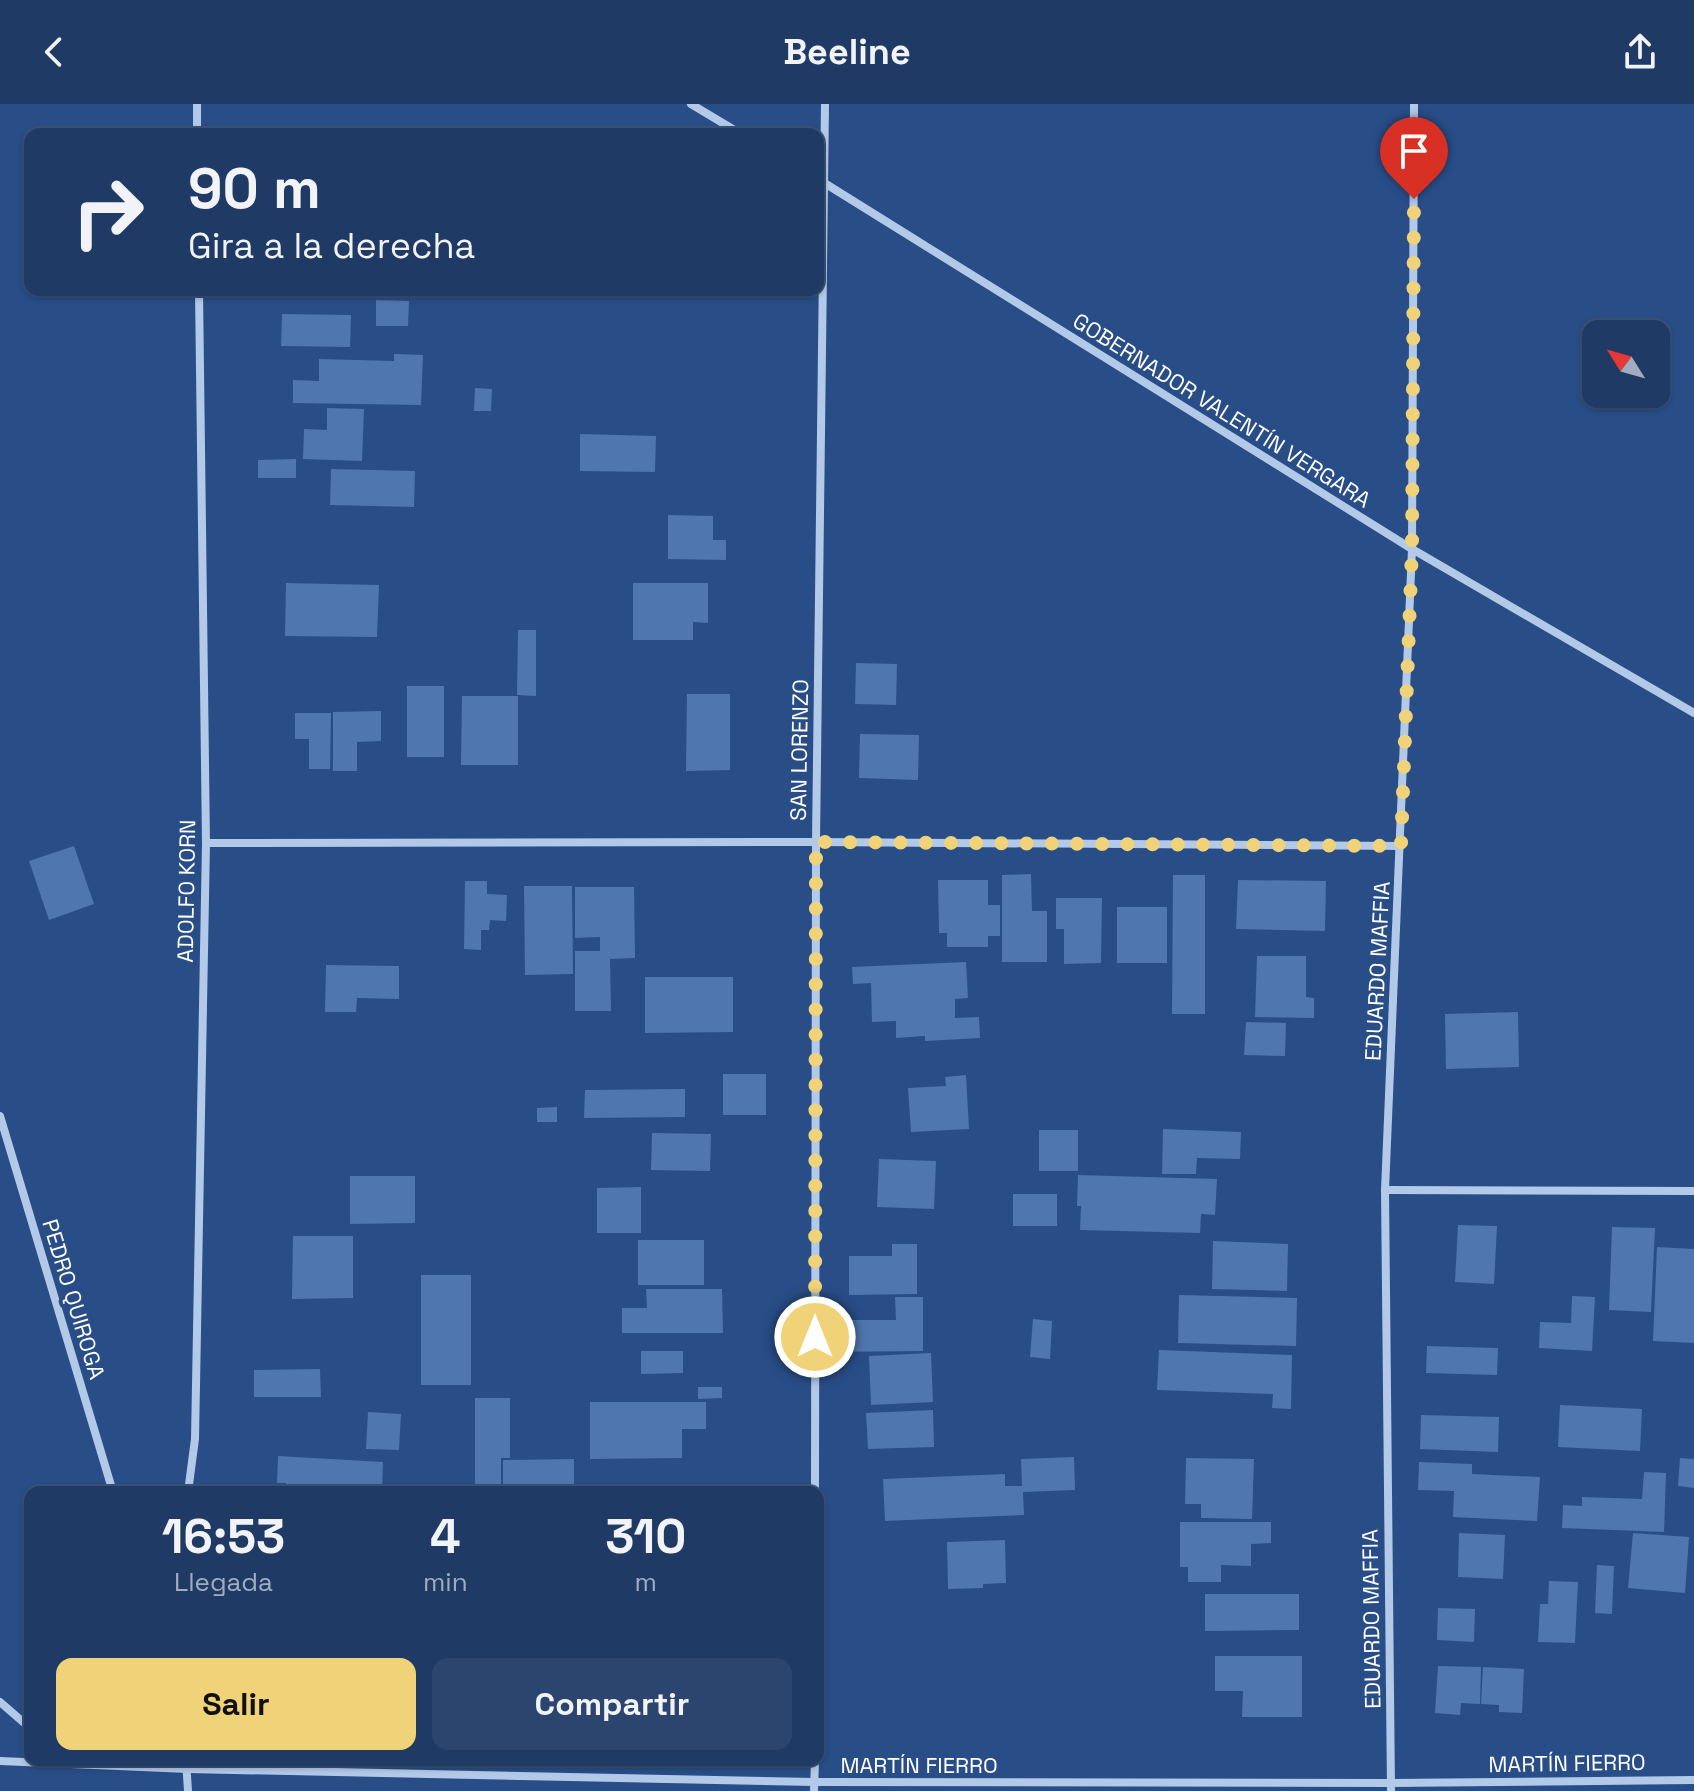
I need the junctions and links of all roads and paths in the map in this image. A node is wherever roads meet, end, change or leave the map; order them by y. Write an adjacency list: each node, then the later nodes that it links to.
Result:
1 (197, 104): 5 (street)
2 (691, 104): 6 (street)
3 (825, 104): 7 (street, SAN LORENZO)
4 (1414, 104): 11 (street, EDUARDO MAFFIA)
5 (197, 128)
6 (731, 128)
7 (824, 130)
8 (824, 183): 11 (street, GOBERNADOR VALENTÍN VERGARA)
9 (199, 296): 14 (street, ADOLFO KORN)
10 (821, 296): 13 (street, SAN LORENZO)
11 (1412, 549): 12 (street, GOBERNADOR VALENTÍN VERGARA); 15 (street, EDUARDO MAFFIA)
12 (1694, 713)
13 (816, 842): 14 (street); 15 (street); 21 (street, SAN LORENZO)
14 (206, 843): 20 (street, ADOLFO KORN)
15 (1401, 846): 17 (street, EDUARDO MAFFIA)
16 (0, 1116): 19 (street, PEDRO QUIROGA)
17 (1385, 1190): 18 (street); 31 (street, EDUARDO MAFFIA)
18 (1694, 1191)
19 (111, 1486)
20 (189, 1486)
21 (815, 1486)
22 (0, 1702): 23 (street)
23 (24, 1723)
24 (0, 1761): 25 (street, MARTÍN FIERRO)
25 (24, 1761)
26 (187, 1766): 32 (street)
27 (242, 1766): 30 (street, MARTÍN FIERRO)
28 (815, 1766): 30 (street)
29 (1694, 1780): 31 (street, MARTÍN FIERRO)
30 (814, 1787): 31 (street, MARTÍN FIERRO)
31 (1391, 1787)
32 (188, 1791)

